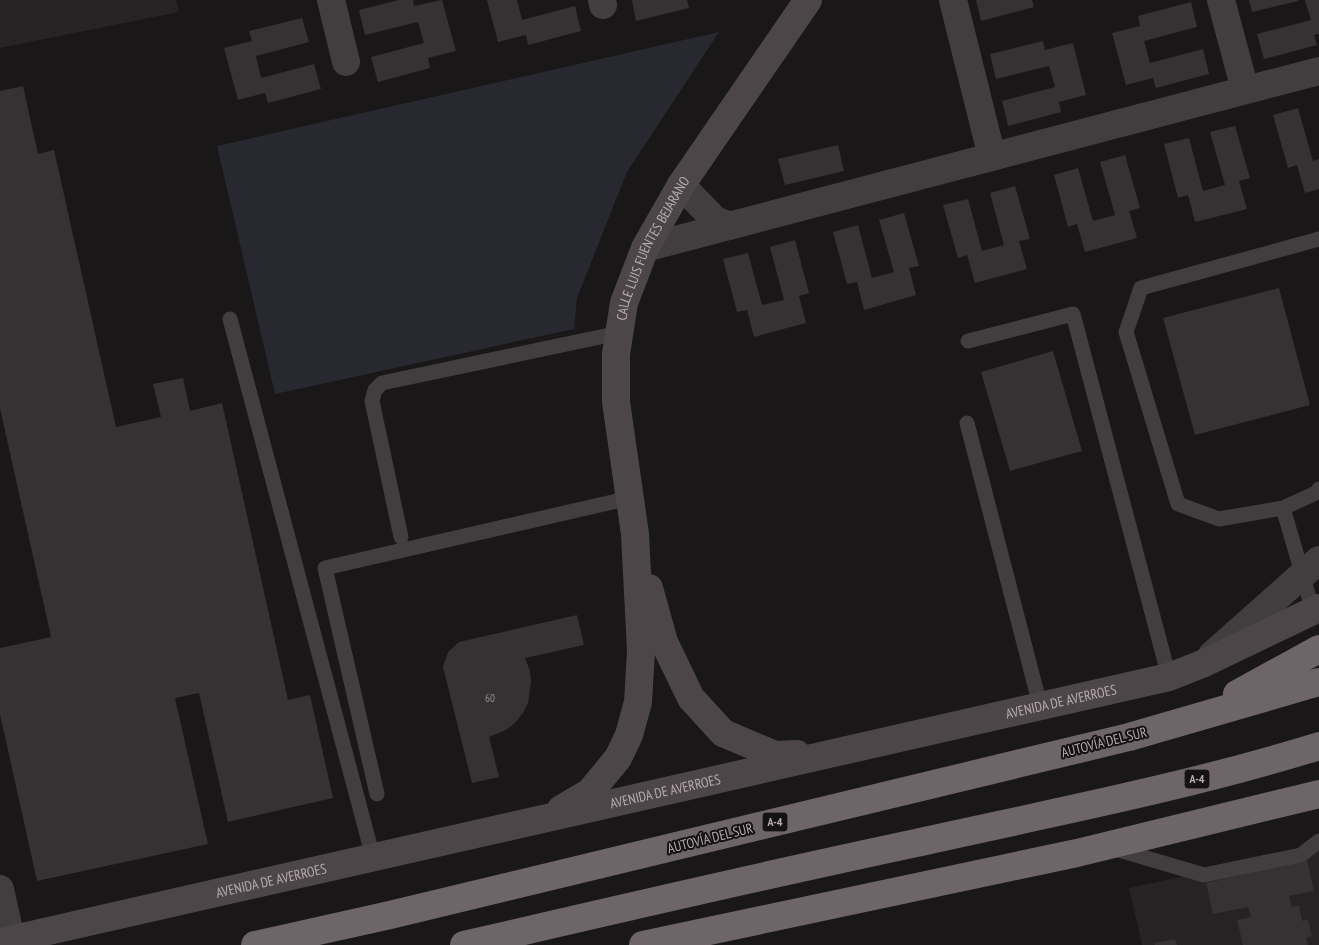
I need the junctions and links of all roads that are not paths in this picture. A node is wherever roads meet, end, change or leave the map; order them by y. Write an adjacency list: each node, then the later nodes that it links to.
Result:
1 (331, 0): 5 (street)
2 (808, 0): 9 (street, CALLE LUIS FUENTES BEJARANO)
3 (953, 0): 8 (street)
4 (1221, 0): 7 (street)
5 (346, 62)
6 (1319, 71): 7 (street)
7 (1245, 90): 8 (street)
8 (992, 157): 10 (street)
9 (681, 185): 10 (street); 12 (street, CALLE LUIS FUENTES BEJARANO)
10 (730, 226): 12 (street)
11 (1319, 239): 19 (lane)
12 (645, 248): 14 (street, CALLE LUIS FUENTES BEJARANO)
13 (230, 319): 37 (lane)
14 (619, 333): 18 (street, CALLE LUIS FUENTES BEJARANO); 21 (lane)
15 (968, 341): 26 (lane)
16 (968, 423): 28 (lane)
17 (1319, 489): 19 (lane)
18 (630, 498): 20 (street, CALLE LUIS FUENTES BEJARANO); 32 (lane)
19 (1283, 508): 22 (lane)
20 (635, 534): 31 (street); 34 (street)
21 (401, 537)
22 (1311, 567): 23 (lane); 25 (street)
23 (1316, 609): 25 (street, AVENIDA DE AVERROES)
24 (1319, 649): 29 (highway, A-4)
25 (1202, 664): 26 (street, AVENIDA DE AVERROES)
26 (1169, 677): 28 (street, AVENIDA DE AVERROES)
27 (1319, 682): 29 (highway)
28 (1040, 705): 31 (street, AVENIDA DE AVERROES)
29 (1194, 718): 40 (highway, AUTOVÍA DEL SUR / A-4)
30 (1319, 746): 41 (highway, A-4)
31 (836, 753): 34 (street, AVENIDA DE AVERROES)
32 (377, 794)
33 (1319, 794): 36 (highway)
34 (545, 819): 37 (street, AVENIDA DE AVERROES)
35 (1319, 841): 36 (lane)
36 (1106, 846): 42 (highway)
37 (373, 857): 39 (street, AVENIDA DE AVERROES)
38 (0, 889): 39 (street)
39 (6, 940)
40 (255, 945)
41 (464, 945)
42 (643, 945)

